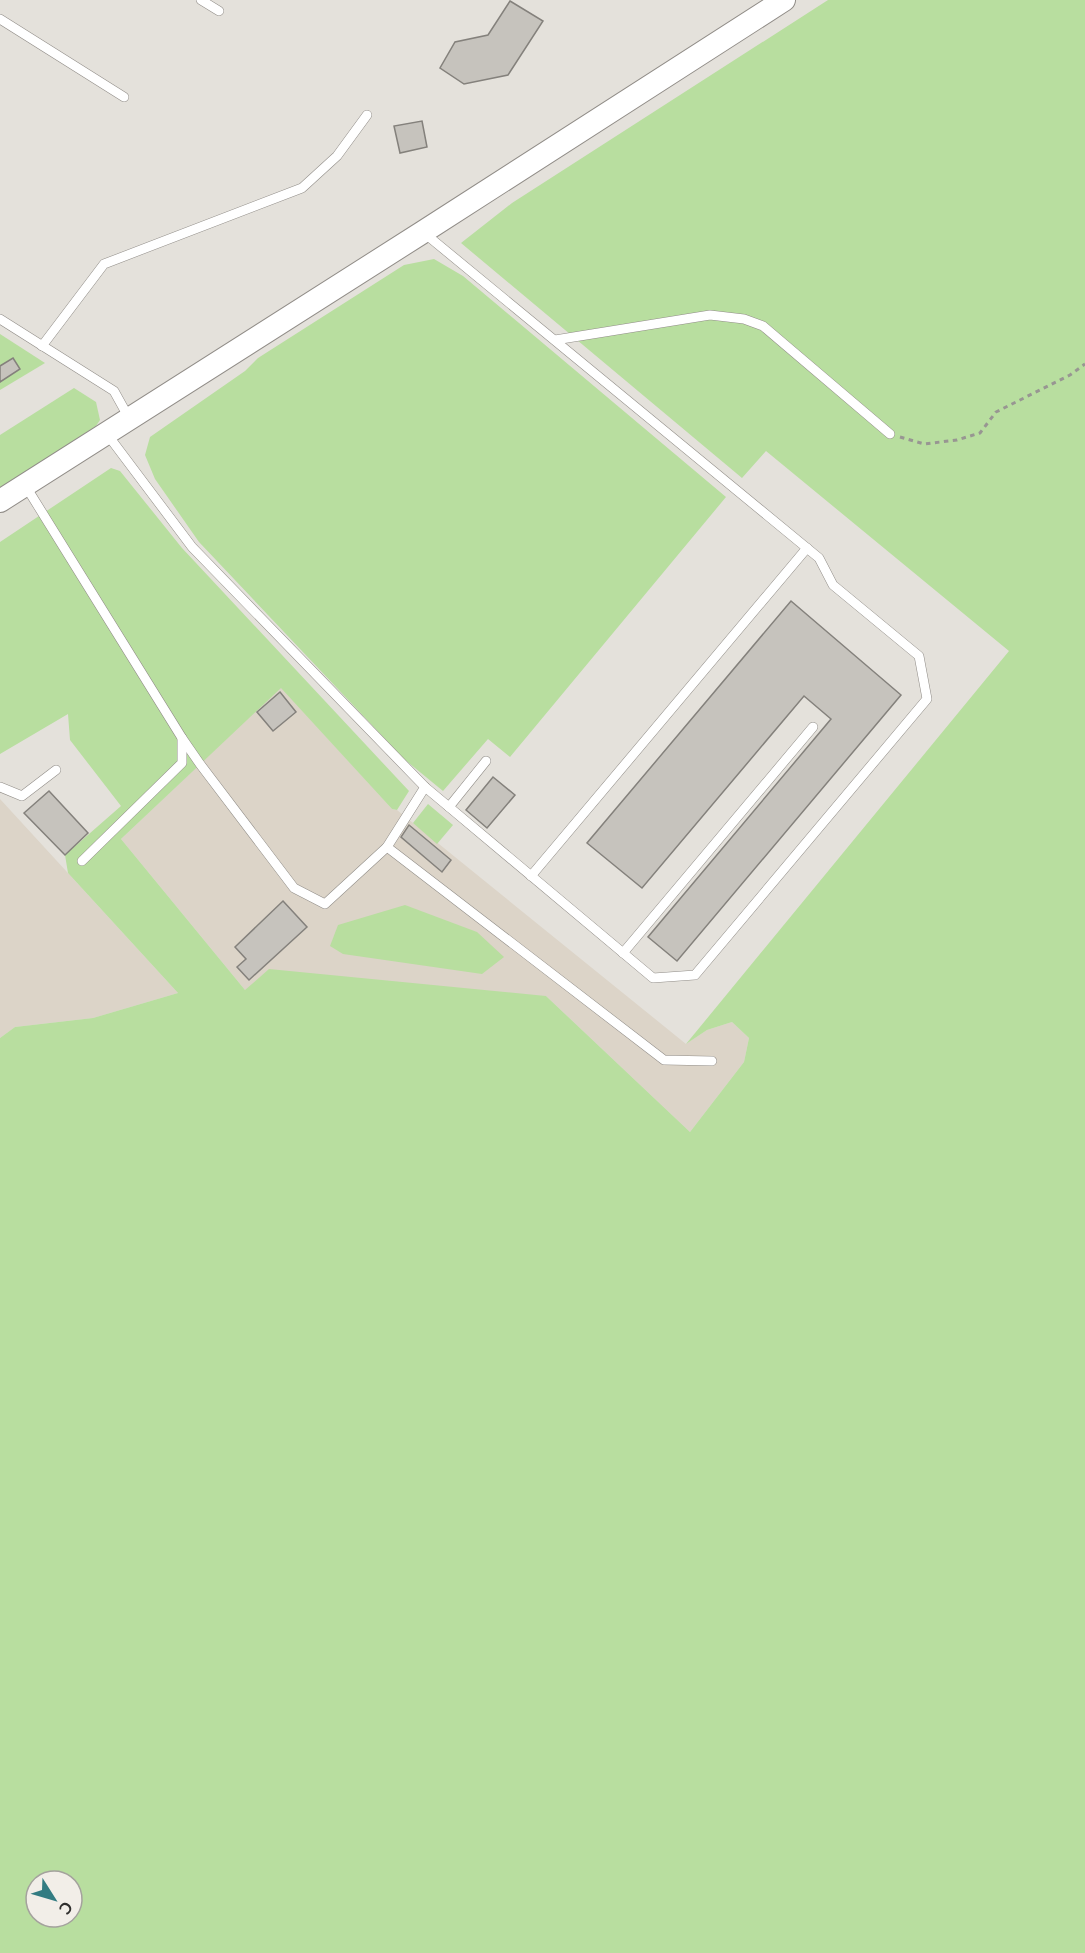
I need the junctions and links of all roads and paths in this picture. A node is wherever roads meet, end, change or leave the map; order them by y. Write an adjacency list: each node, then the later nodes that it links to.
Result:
1 (201, 0): 3 (lane)
2 (784, 0): 7 (street)
3 (219, 11)
4 (0, 20): 5 (lane)
5 (124, 97)
6 (367, 115): 10 (lane)
7 (423, 232): 9 (lane); 12 (street)
8 (0, 319): 10 (lane)
9 (555, 340): 14 (lane); 17 (lane)
10 (42, 346): 12 (lane)
11 (1085, 363): 14 (path)
12 (129, 418): 13 (street)
13 (106, 432): 15 (street); 23 (lane)
14 (890, 434)
15 (25, 485): 16 (street); 19 (lane)
16 (0, 501)
17 (807, 548): 27 (lane); 28 (lane)
18 (813, 727): 28 (lane)
19 (182, 738): 25 (lane); 26 (lane)
20 (486, 761): 24 (lane)
21 (56, 770): 22 (lane)
22 (0, 787)
23 (425, 788): 24 (lane); 25 (lane)
24 (449, 807): 27 (lane)
25 (387, 847): 29 (lane)
26 (82, 861)
27 (531, 876): 28 (lane)
28 (622, 953)
29 (712, 1061)

